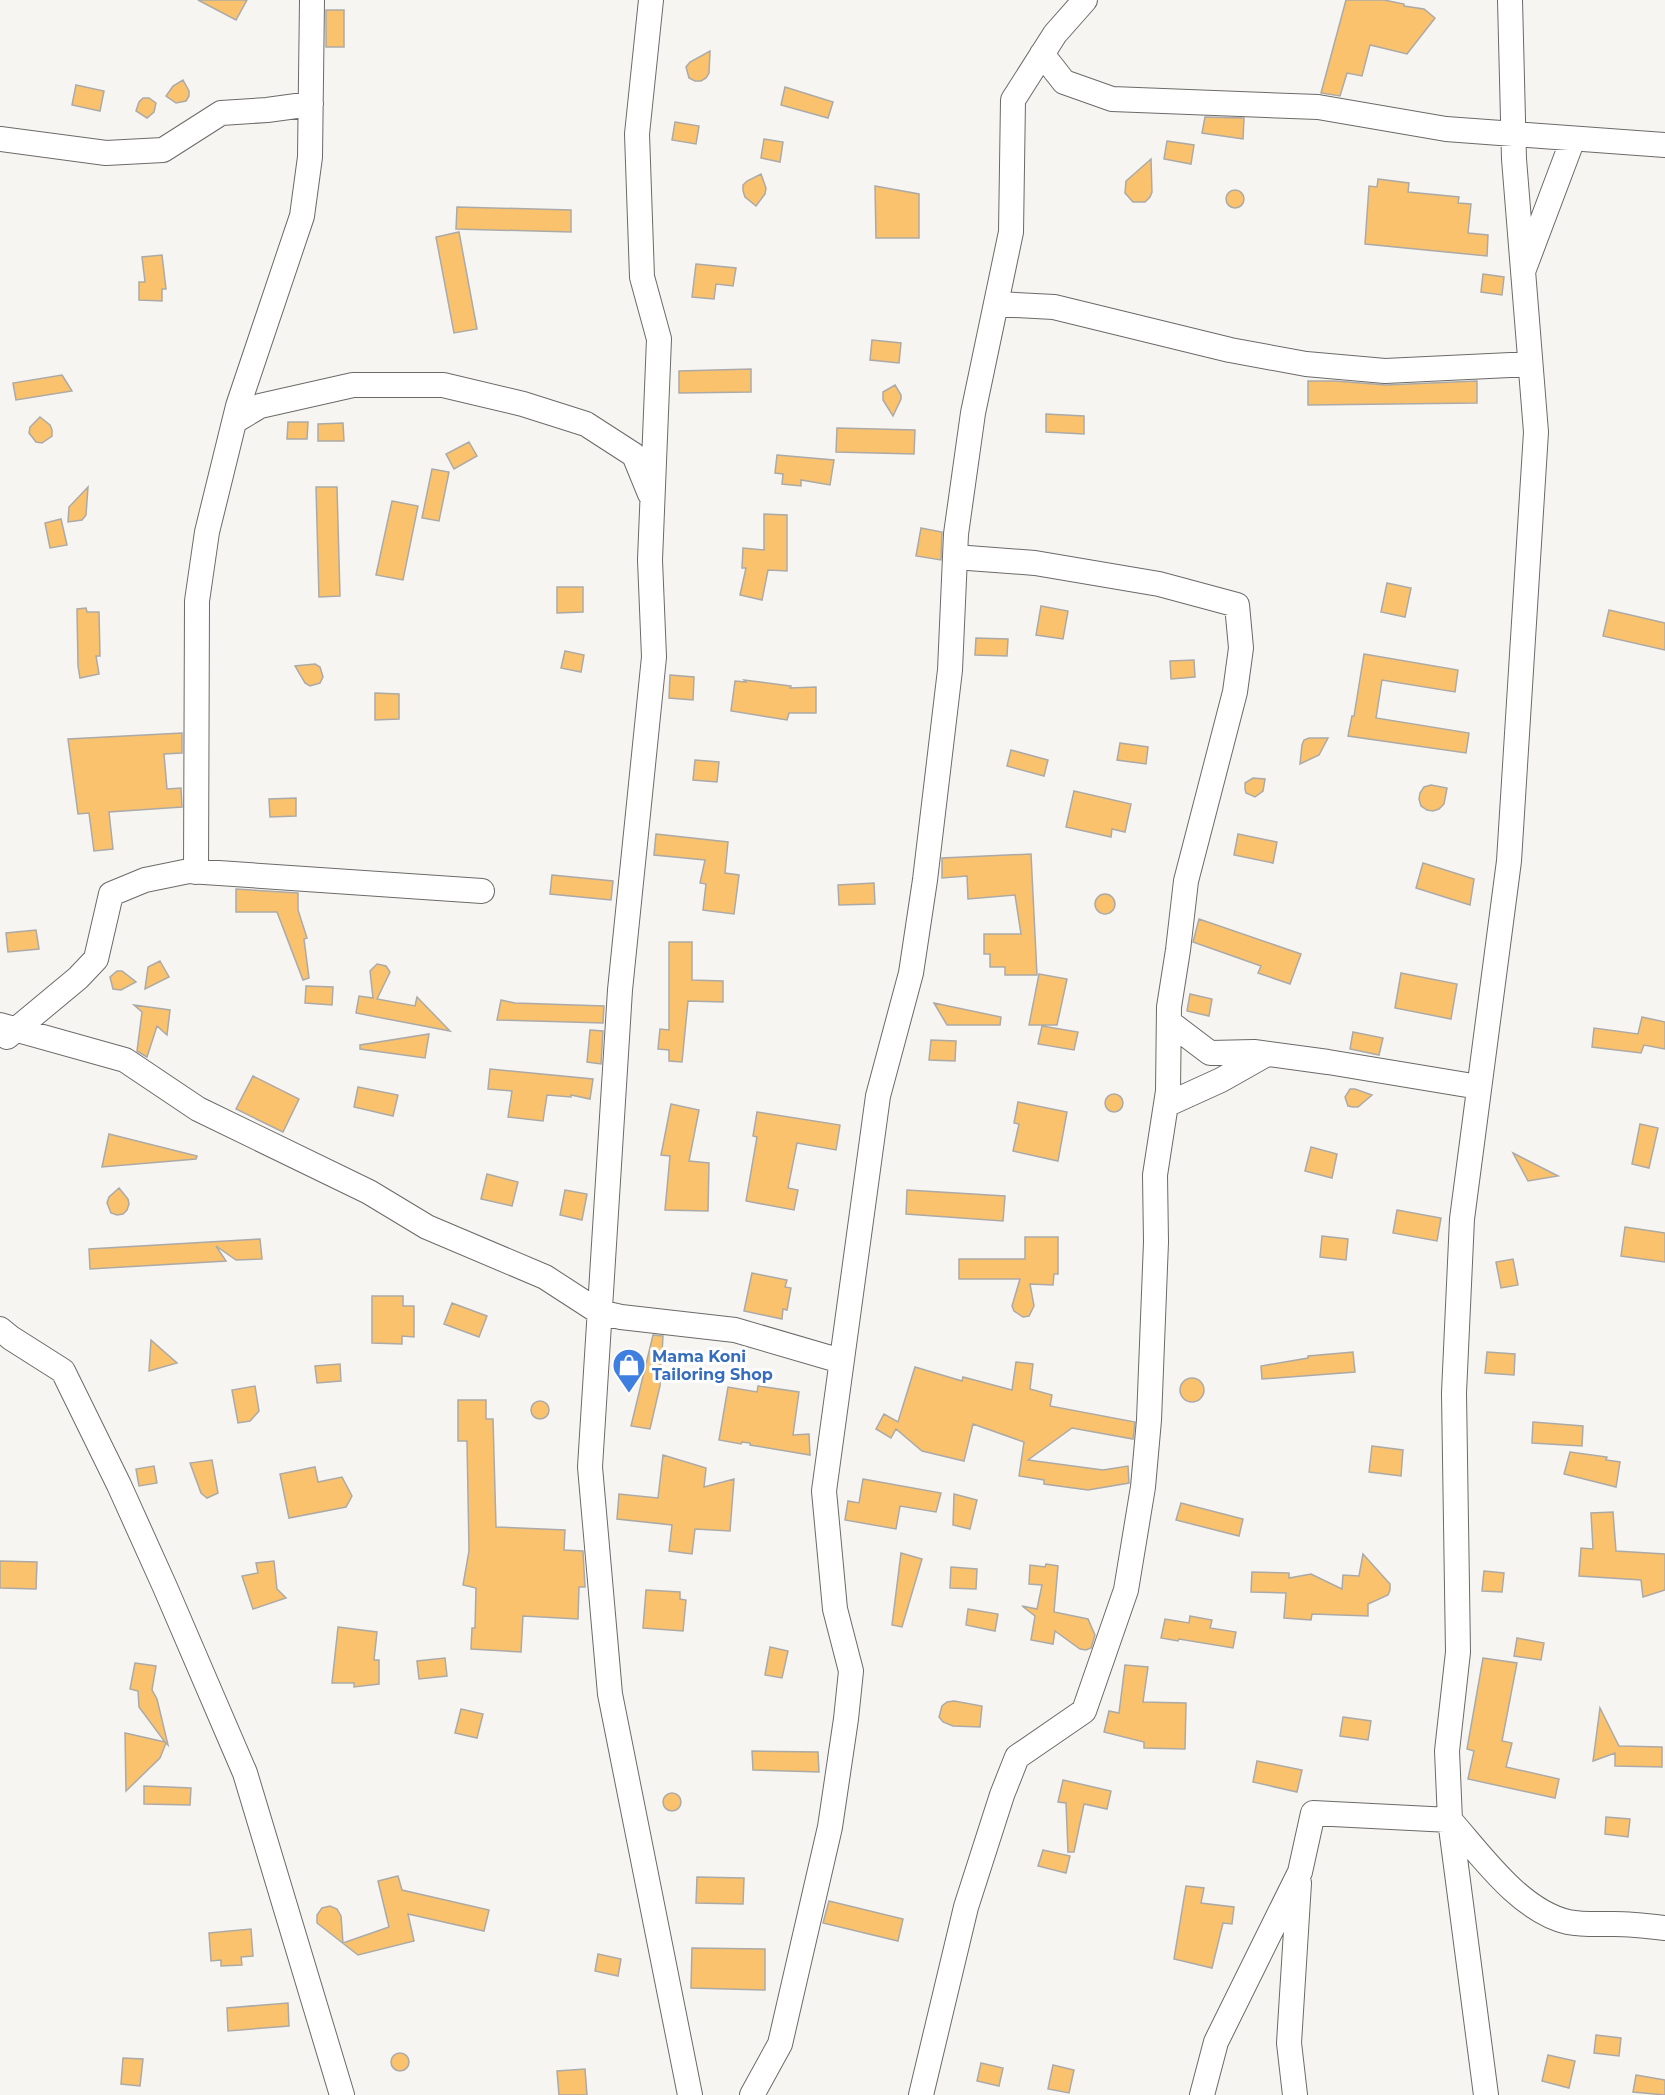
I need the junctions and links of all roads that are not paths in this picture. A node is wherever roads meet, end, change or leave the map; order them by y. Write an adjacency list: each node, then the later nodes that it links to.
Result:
1 (312, 0): 6 (street)
2 (651, 0): 15 (street)
3 (1085, 0): 5 (street)
4 (1510, 0): 7 (street)
5 (1042, 54): 7 (street); 12 (street)
6 (310, 104): 8 (street); 14 (street)
7 (1512, 135): 9 (street); 11 (street)
8 (0, 139)
9 (1573, 139): 10 (street); 11 (street)
10 (1665, 145)
11 (1522, 276): 13 (street)
12 (996, 304): 13 (street); 16 (street)
13 (1530, 364): 22 (street)
14 (235, 421): 15 (street); 17 (street)
15 (652, 499): 24 (street)
16 (955, 557): 19 (street); 26 (street)
17 (196, 872): 18 (street); 20 (street)
18 (482, 891)
19 (1169, 1022): 21 (street); 23 (street)
20 (6, 1032): 24 (street)
21 (1267, 1054): 22 (street); 23 (street)
22 (1479, 1087): 27 (street)
23 (1166, 1105): 33 (street)
24 (599, 1312): 26 (street); 31 (street)
25 (0, 1329): 30 (street)
26 (841, 1361): 32 (street)
27 (1450, 1820): 28 (street); 29 (street); 36 (street)
28 (1300, 1872): 34 (street); 35 (street)
29 (1665, 1928)
30 (342, 2095)
31 (690, 2095)
32 (752, 2095)
33 (921, 2095)
34 (1202, 2095)
35 (1295, 2095)
36 (1486, 2095)

